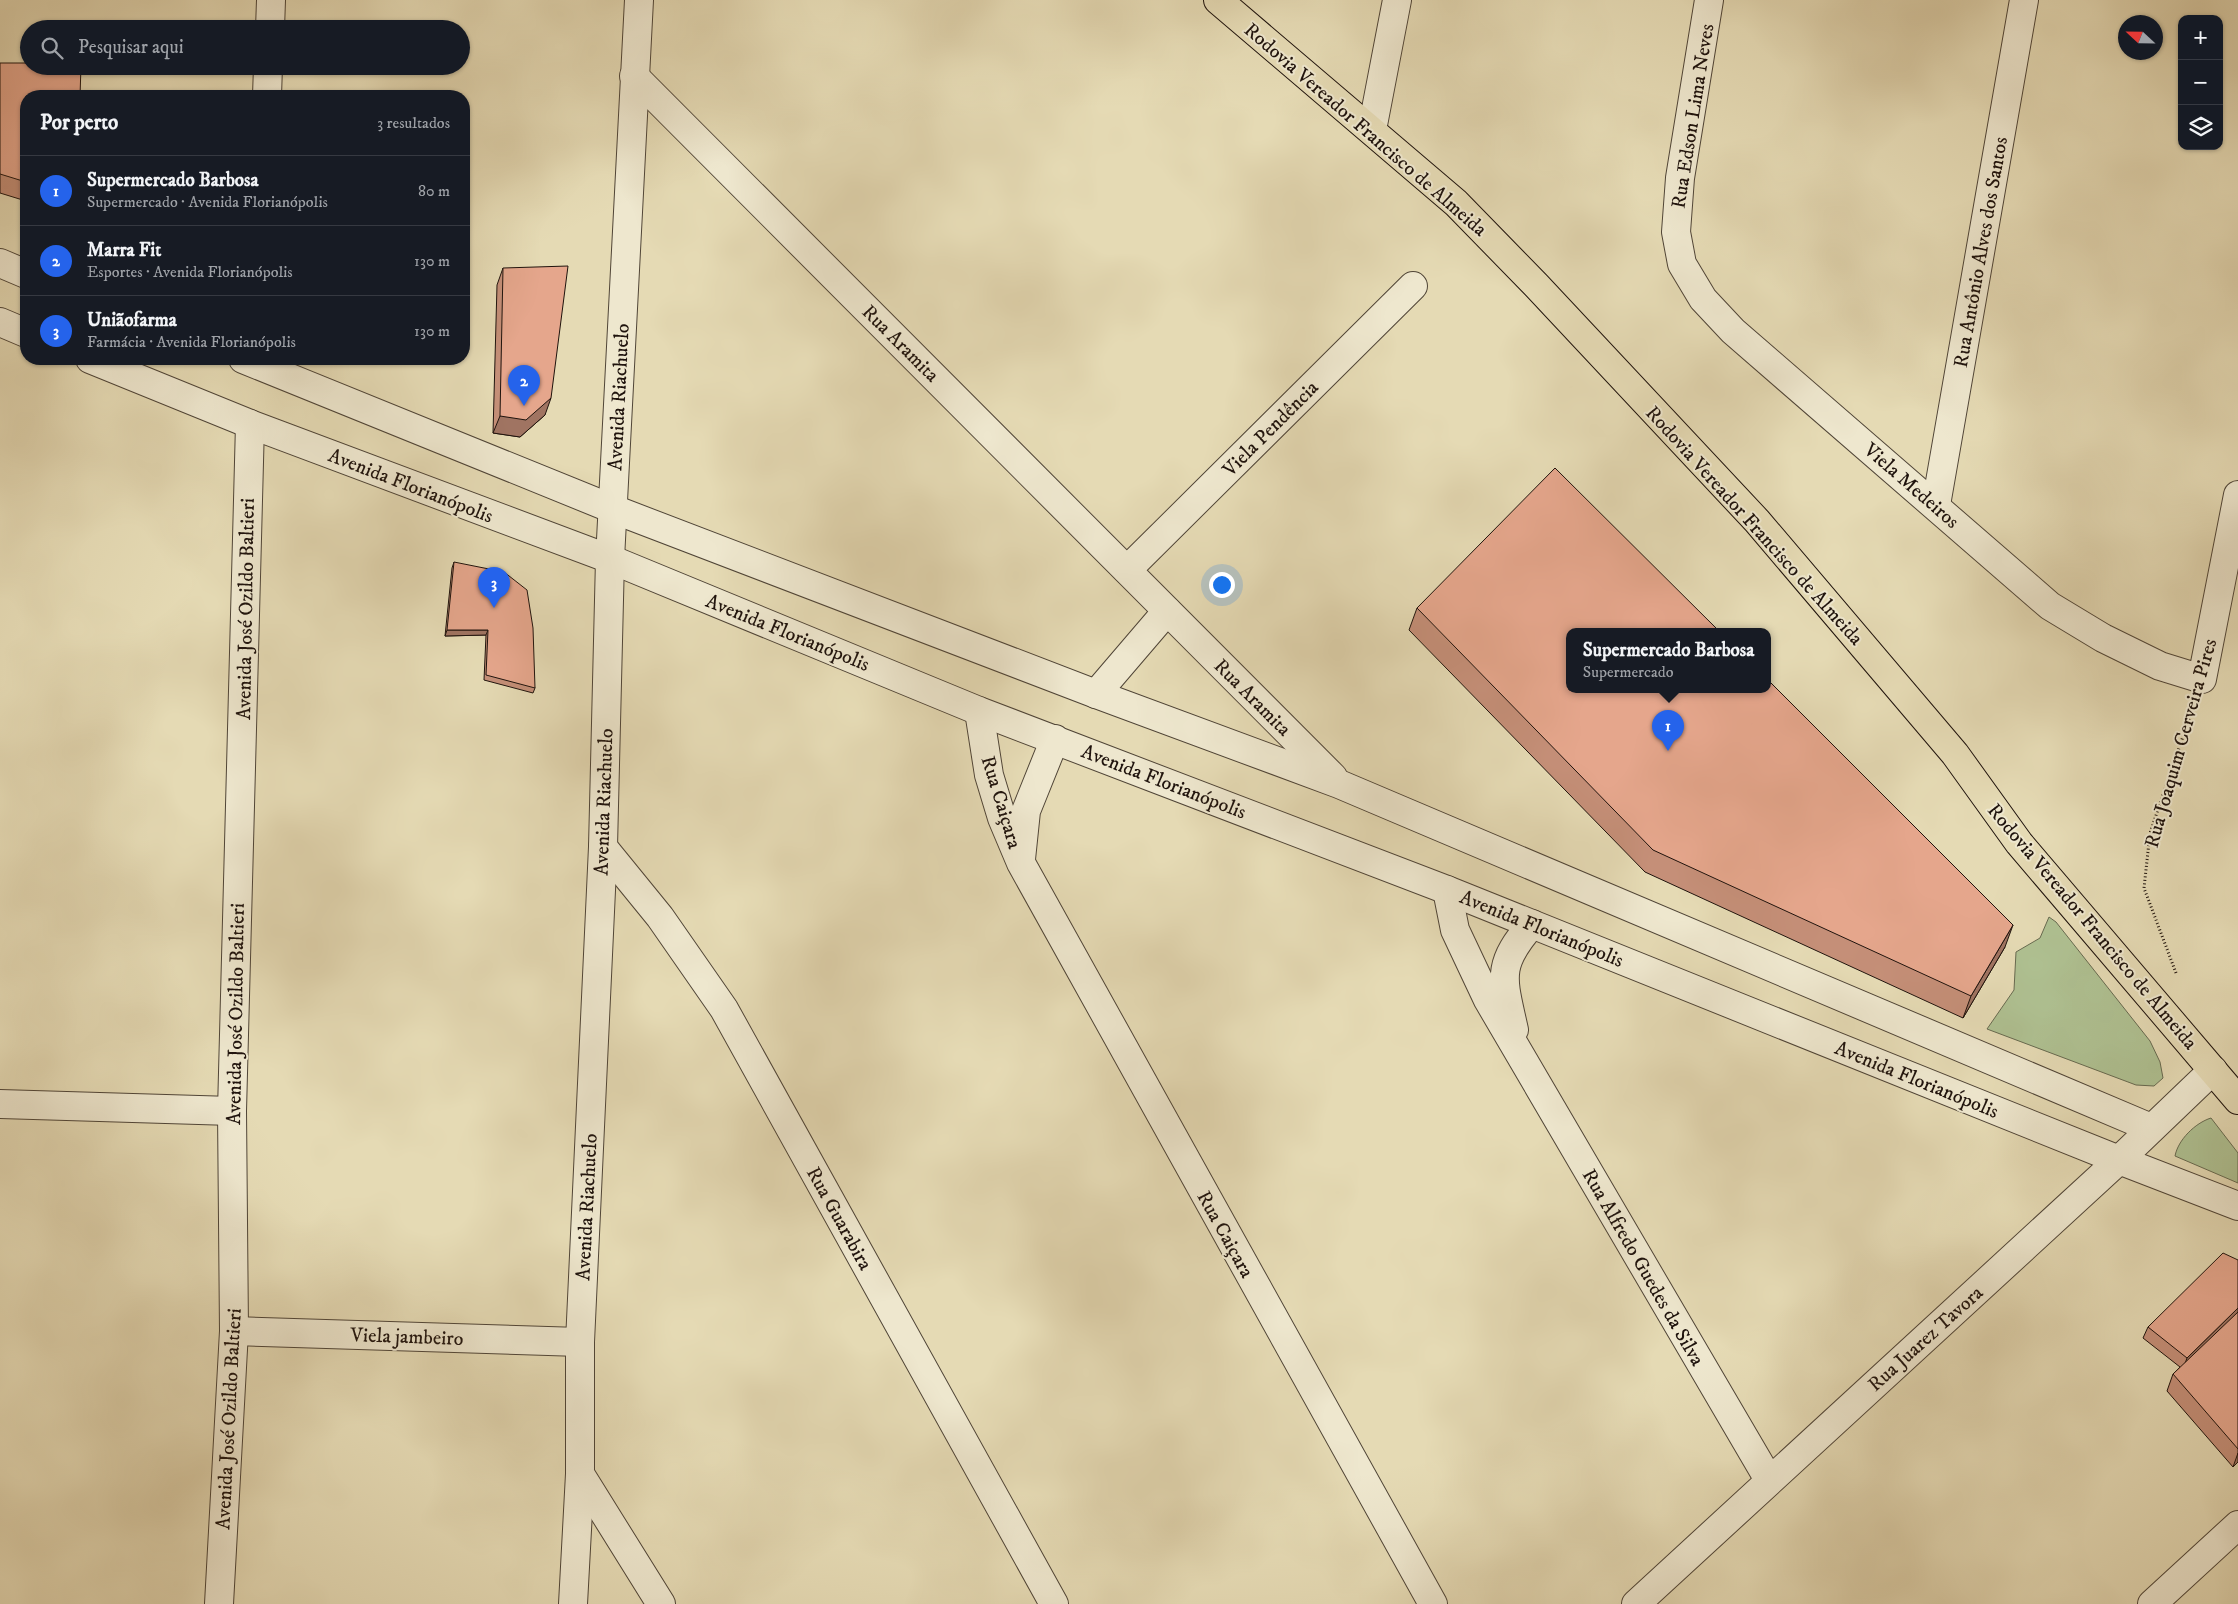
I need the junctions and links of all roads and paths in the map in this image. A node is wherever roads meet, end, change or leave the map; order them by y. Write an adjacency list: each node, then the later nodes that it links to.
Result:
1 (271, 0): 7 (street)
2 (639, 0): 9 (street, Avenida Riachuelo)
3 (1218, 0): 11 (main road, Rodovia Vereador Francisco de Almeida)
4 (1397, 0): 11 (street)
5 (1710, 0): 12 (street, Rua Edson Lima Neves)
6 (2024, 0): 22 (street, Rua Antônio Alves dos Santos)
7 (270, 20)
8 (268, 75): 10 (street)
9 (634, 76): 23 (street, Avenida Riachuelo); 25 (street, Rua Aramita)
10 (267, 90)
11 (1372, 130): 38 (main road, Rodovia Vereador Francisco de Almeida)
12 (1676, 232): 22 (street, Viela Medeiros)
13 (0, 263): 14 (street)
14 (20, 271)
15 (1413, 286): 25 (street, Viela Pendência)
16 (0, 322): 17 (street)
17 (20, 330)
18 (105, 365): 20 (street, Avenida Florianópolis)
19 (263, 365): 23 (street)
20 (250, 424): 24 (street, Avenida Florianópolis); 41 (street, Avenida José Ozildo Baltieri)
21 (2238, 495): 27 (street, Rua Joaquim Cerveira Pires)
22 (1936, 505): 27 (street, Viela Medeiros)
23 (613, 509): 24 (street, Avenida Riachuelo); 28 (street)
24 (610, 560): 29 (street, Avenida Florianópolis); 32 (street, Avenida Riachuelo)
25 (1127, 570): 26 (street, Rua Aramita)
26 (1167, 611): 28 (street); 31 (street, Rua Aramita)
27 (2202, 679): 36 (path, Rua Joaquim Cerveira Pires)
28 (1096, 694): 31 (street)
29 (979, 711): 30 (street, Avenida Florianópolis); 33 (street, Rua Caiçara)
30 (1055, 739): 33 (street, Rua Caiçara); 34 (street, Avenida Florianópolis)
31 (1339, 784): 42 (street)
32 (603, 847): 46 (street, Avenida Riachuelo); 53 (street, Rua Guarabira)
33 (1021, 863): 54 (street, Rua Caiçara)
34 (1447, 890): 35 (street, Avenida Florianópolis); 37 (street, Rua Alfredo Guedes da Silva)
35 (1532, 924): 37 (street, Rua Alfredo Guedes da Silva); 43 (street, Avenida Florianópolis)
36 (2178, 979)
37 (1519, 1054): 48 (street, Rua Alfredo Guedes da Silva)
38 (2213, 1070): 39 (main road, Rodovia Vereador Francisco de Almeida); 42 (street, Rua Juarez Tavora)
39 (2238, 1100)
40 (0, 1104): 41 (street)
41 (232, 1111): 45 (street, Avenida José Ozildo Baltieri)
42 (2151, 1128): 43 (street, Rua Juarez Tavora)
43 (2119, 1160): 44 (street, Avenida Florianópolis); 48 (street, Rua Juarez Tavora)
44 (2238, 1206)
45 (234, 1331): 46 (street, Viela jambeiro); 50 (street, Avenida José Ozildo Baltieri)
46 (580, 1342): 47 (street, Avenida Riachuelo)
47 (580, 1474): 51 (street, Avenida Riachuelo); 52 (street)
48 (1770, 1480): 55 (street, Rua Juarez Tavora)
49 (2238, 1525): 56 (street)
50 (218, 1604)
51 (573, 1604)
52 (661, 1604)
53 (1054, 1604)
54 (1433, 1604)
55 (1636, 1604)
56 (2152, 1604)

